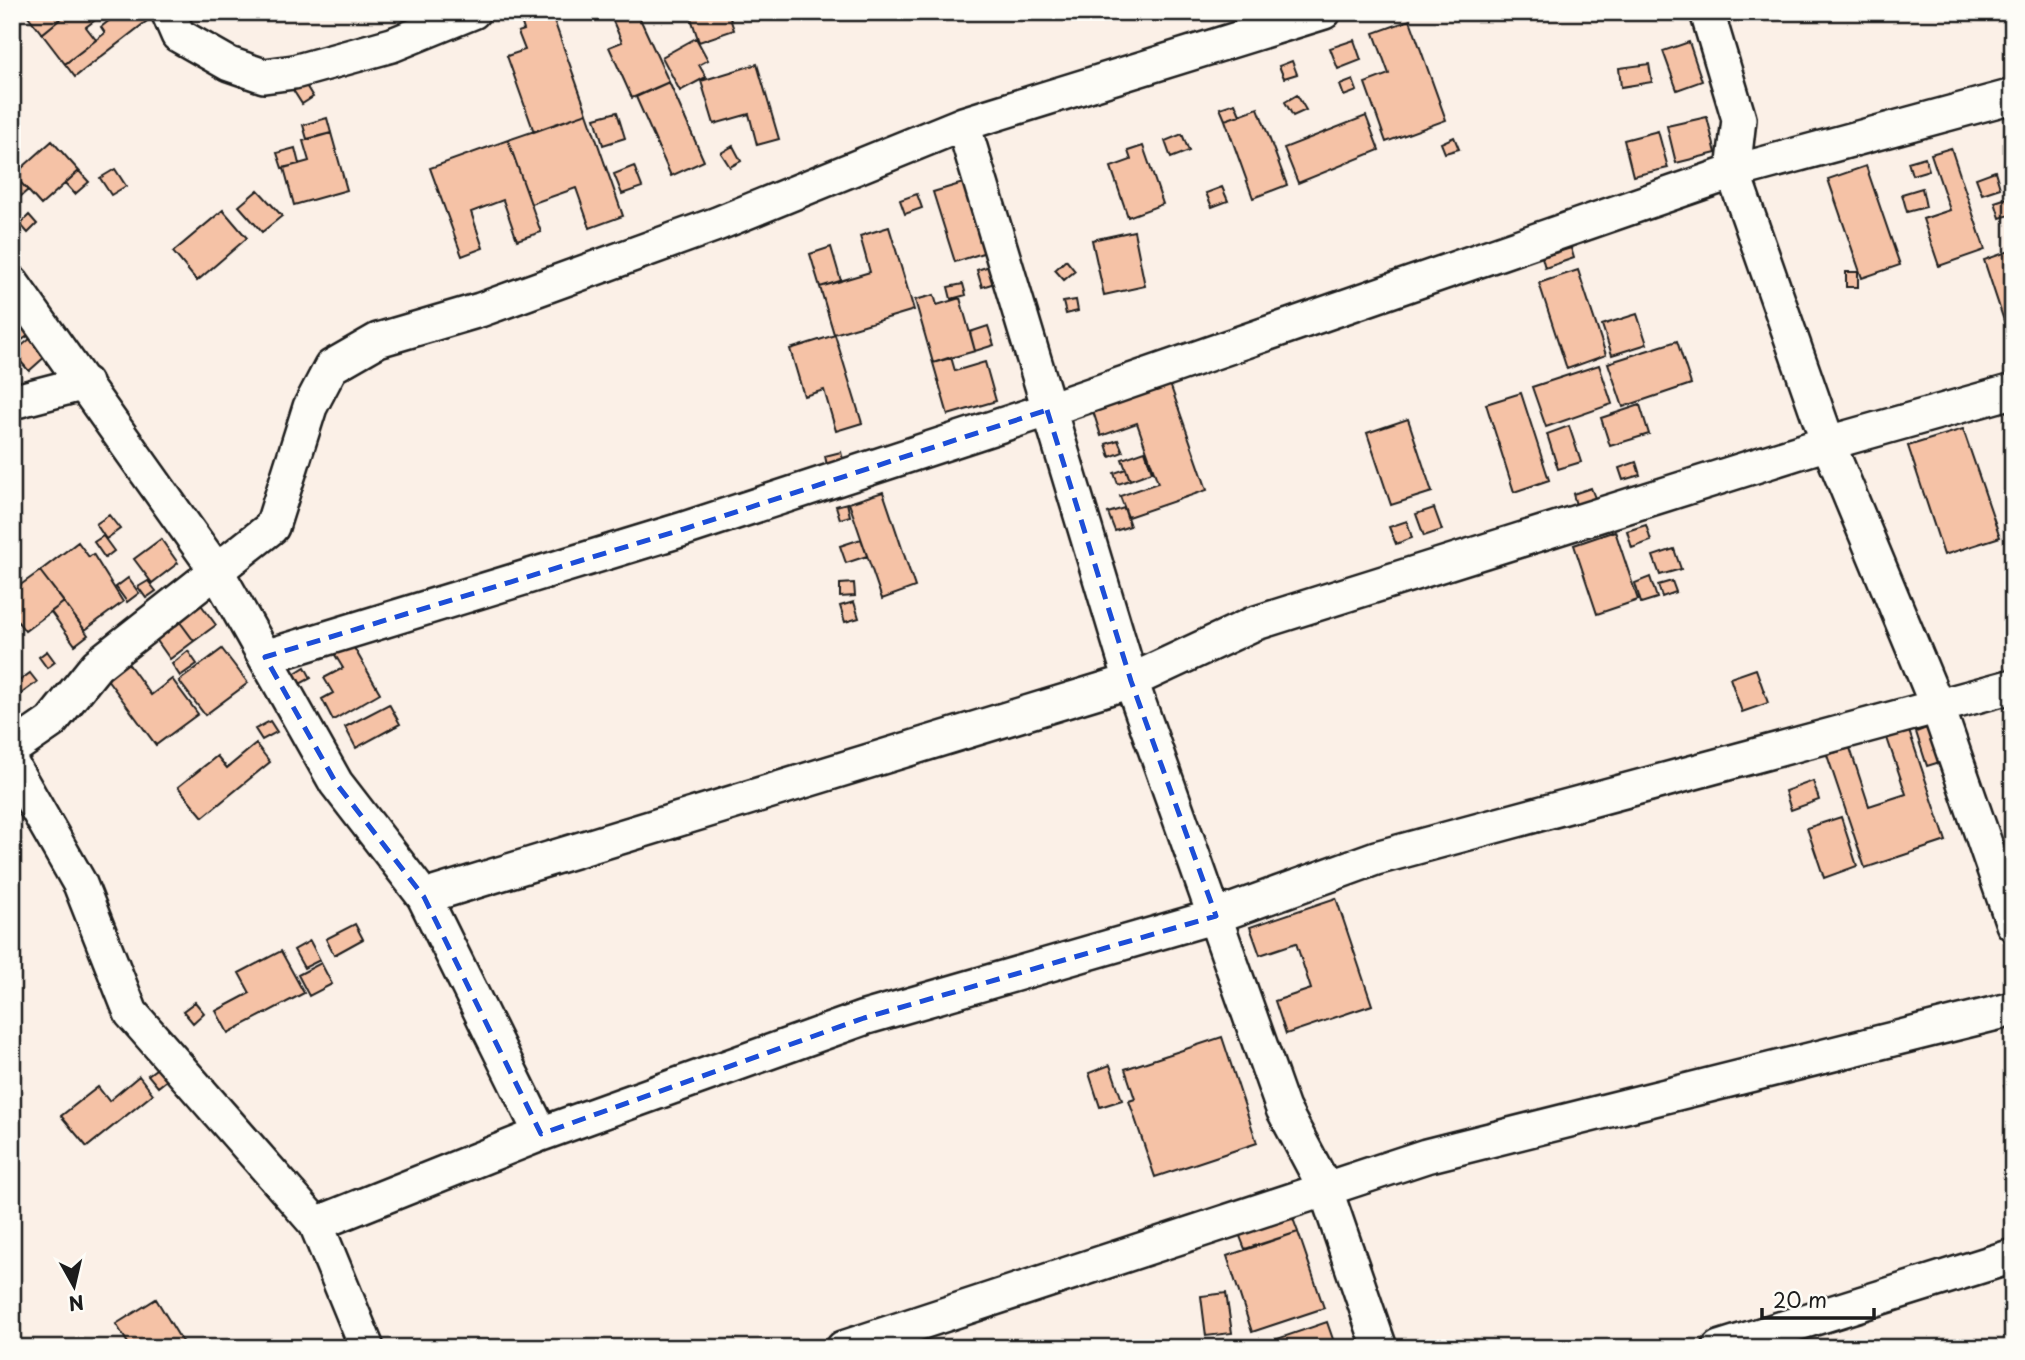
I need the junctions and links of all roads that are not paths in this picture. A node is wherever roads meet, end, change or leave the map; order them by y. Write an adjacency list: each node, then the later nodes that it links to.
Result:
1 (169, 12): 2 (street)
2 (472, 12)
3 (1324, 12): 6 (street)
4 (1707, 12): 7 (street)
5 (2013, 96): 7 (street)
6 (963, 124): 12 (street); 14 (street)
7 (1733, 172): 12 (street); 13 (street)
8 (12, 283): 9 (street)
9 (85, 383): 11 (street); 14 (street)
10 (2013, 391): 13 (street)
11 (12, 402)
12 (1047, 410): 15 (street); 16 (street)
13 (1828, 443): 16 (street); 18 (street)
14 (216, 570): 15 (street); 19 (street)
15 (265, 657): 21 (street)
16 (1131, 681): 21 (street); 22 (street)
17 (2013, 686): 18 (street)
18 (1938, 708): 22 (street); 23 (street)
19 (12, 750)
20 (12, 765): 27 (street)
21 (425, 897): 25 (street)
22 (1216, 916): 25 (street); 26 (street)
23 (2013, 924)
24 (2013, 1009): 26 (street)
25 (541, 1134): 27 (street)
26 (1325, 1188): 30 (street); 31 (street)
27 (316, 1224): 29 (street)
28 (2013, 1256): 32 (street)
29 (367, 1348)
30 (843, 1348)
31 (1380, 1348)
32 (1719, 1348)

